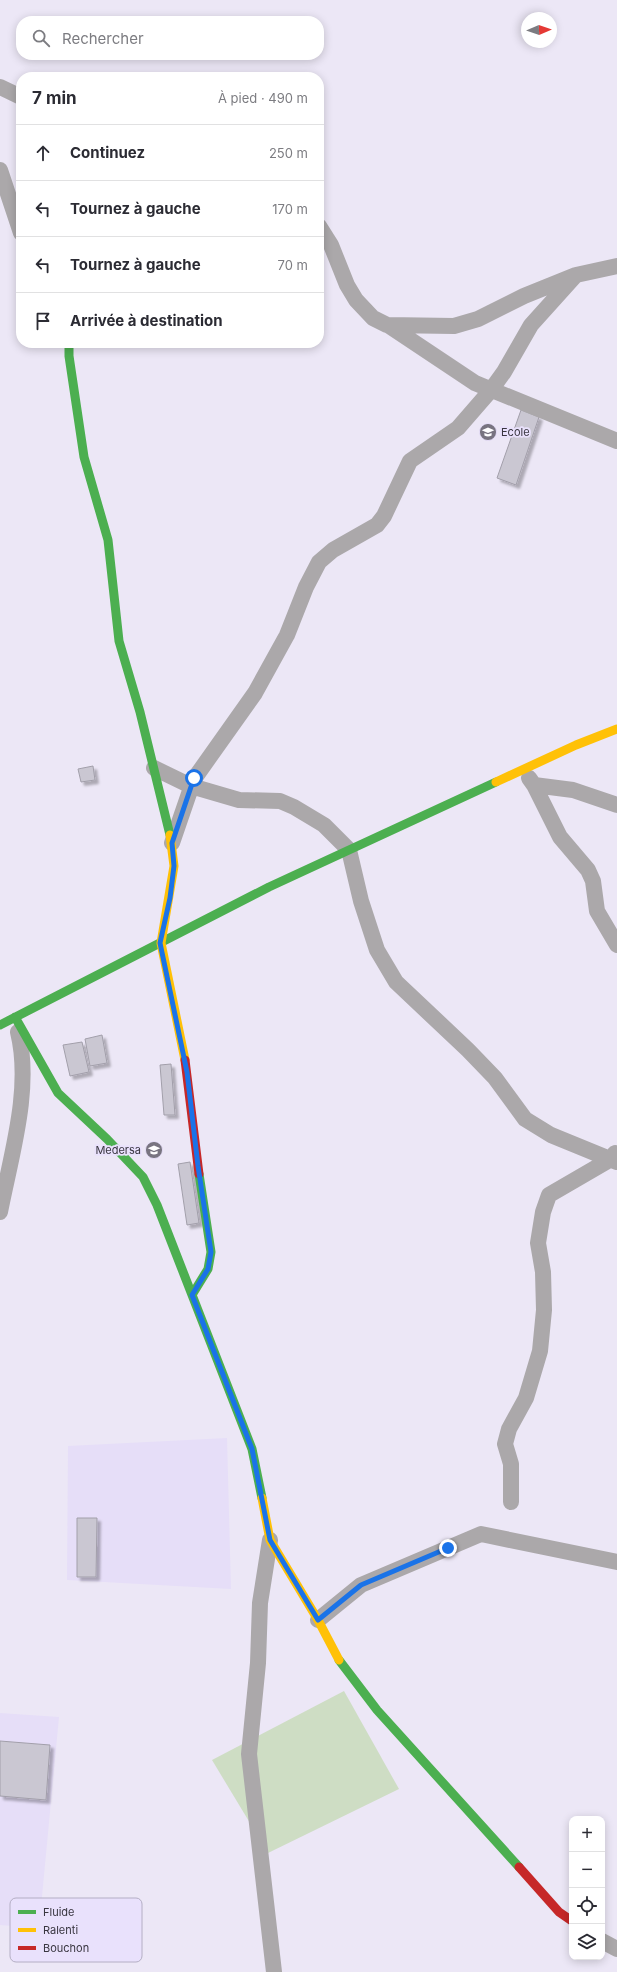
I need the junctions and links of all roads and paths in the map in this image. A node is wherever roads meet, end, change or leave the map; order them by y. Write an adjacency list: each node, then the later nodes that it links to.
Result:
1 (0, 87): 2 (street)
2 (16, 95)
3 (0, 170): 4 (street)
4 (16, 218)
5 (324, 234): 8 (street)
6 (617, 266): 7 (street)
7 (576, 275): 8 (street); 10 (street)
8 (387, 325): 10 (street)
9 (69, 348): 13 (street)
10 (491, 390): 11 (street); 16 (street)
11 (617, 441)
12 (617, 729): 14 (street)
13 (154, 768): 16 (street); 18 (street)
14 (521, 770): 15 (street); 19 (street)
15 (534, 784): 17 (street); 21 (street)
16 (192, 786): 18 (street); 19 (street)
17 (617, 805)
18 (172, 843): 20 (street)
19 (349, 850): 20 (street); 24 (street)
20 (160, 943): 22 (street); 26 (street)
21 (617, 945)
22 (7, 1017): 23 (street); 25 (street); 26 (street)
23 (0, 1025)
24 (615, 1157): 27 (street)
25 (0, 1212)
26 (192, 1295): 28 (street)
27 (511, 1502)
28 (270, 1540): 30 (street); 34 (street)
29 (617, 1562): 30 (street)
30 (318, 1620): 31 (street)
31 (569, 1919)
32 (605, 1943): 33 (street)
33 (617, 1949)
34 (274, 1972)

